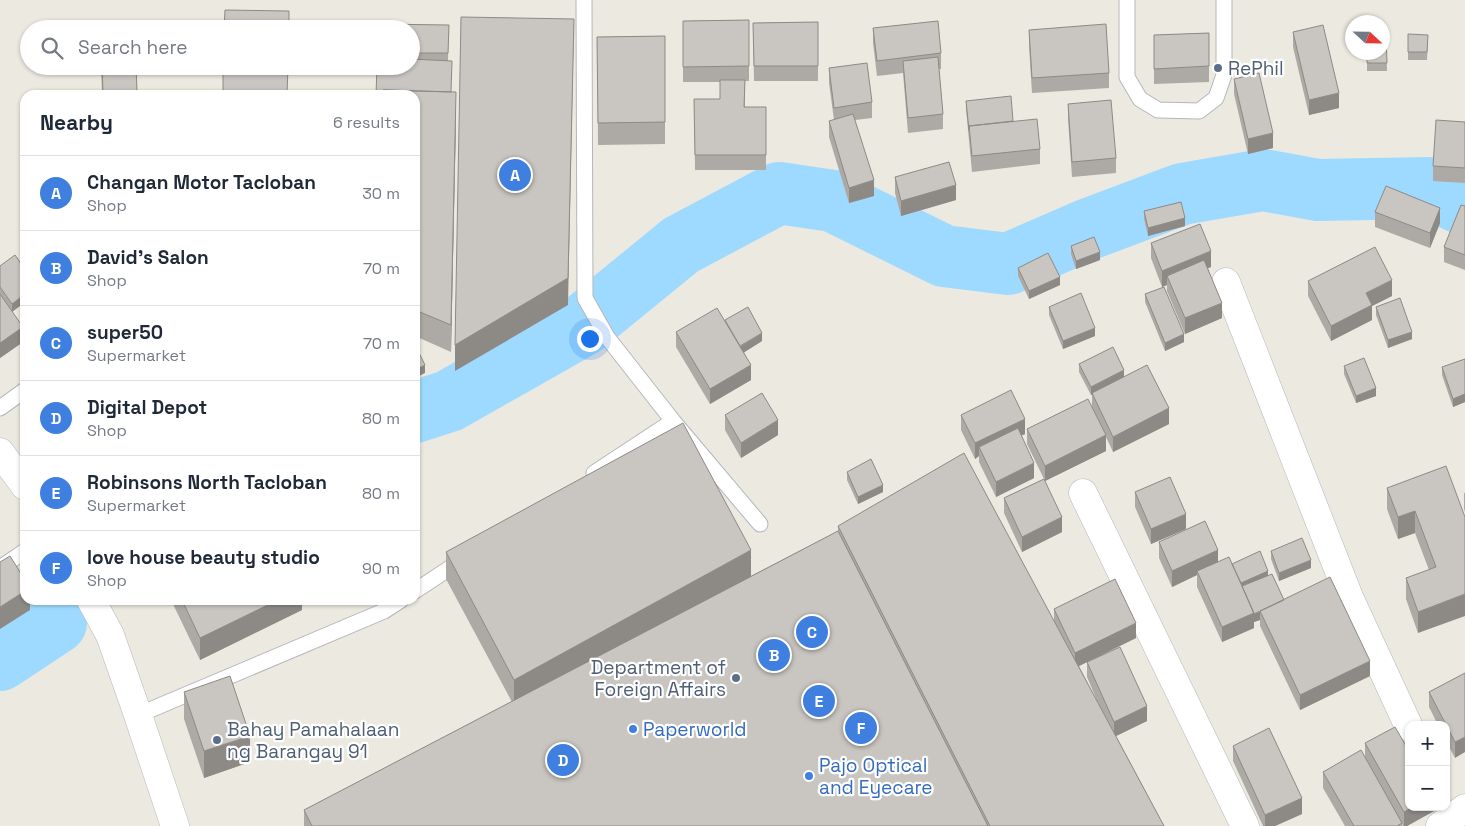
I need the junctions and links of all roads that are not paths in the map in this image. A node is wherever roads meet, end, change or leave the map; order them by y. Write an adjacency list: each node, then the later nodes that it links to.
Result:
1 (584, 0): 7 (lane)
2 (1127, 0): 3 (lane)
3 (1224, 0)
4 (1226, 282): 20 (street)
5 (20, 394): 6 (lane)
6 (0, 408)
7 (673, 421): 10 (lane); 12 (lane)
8 (0, 452): 9 (street)
9 (20, 479)
10 (582, 481)
11 (1083, 493): 22 (street)
12 (760, 524)
13 (473, 552): 16 (lane)
14 (20, 554): 15 (lane)
15 (0, 568)
16 (420, 588)
17 (94, 605): 19 (street)
18 (393, 605): 19 (lane)
19 (138, 715): 21 (street)
20 (1406, 721)
21 (175, 826)
22 (1245, 826)

